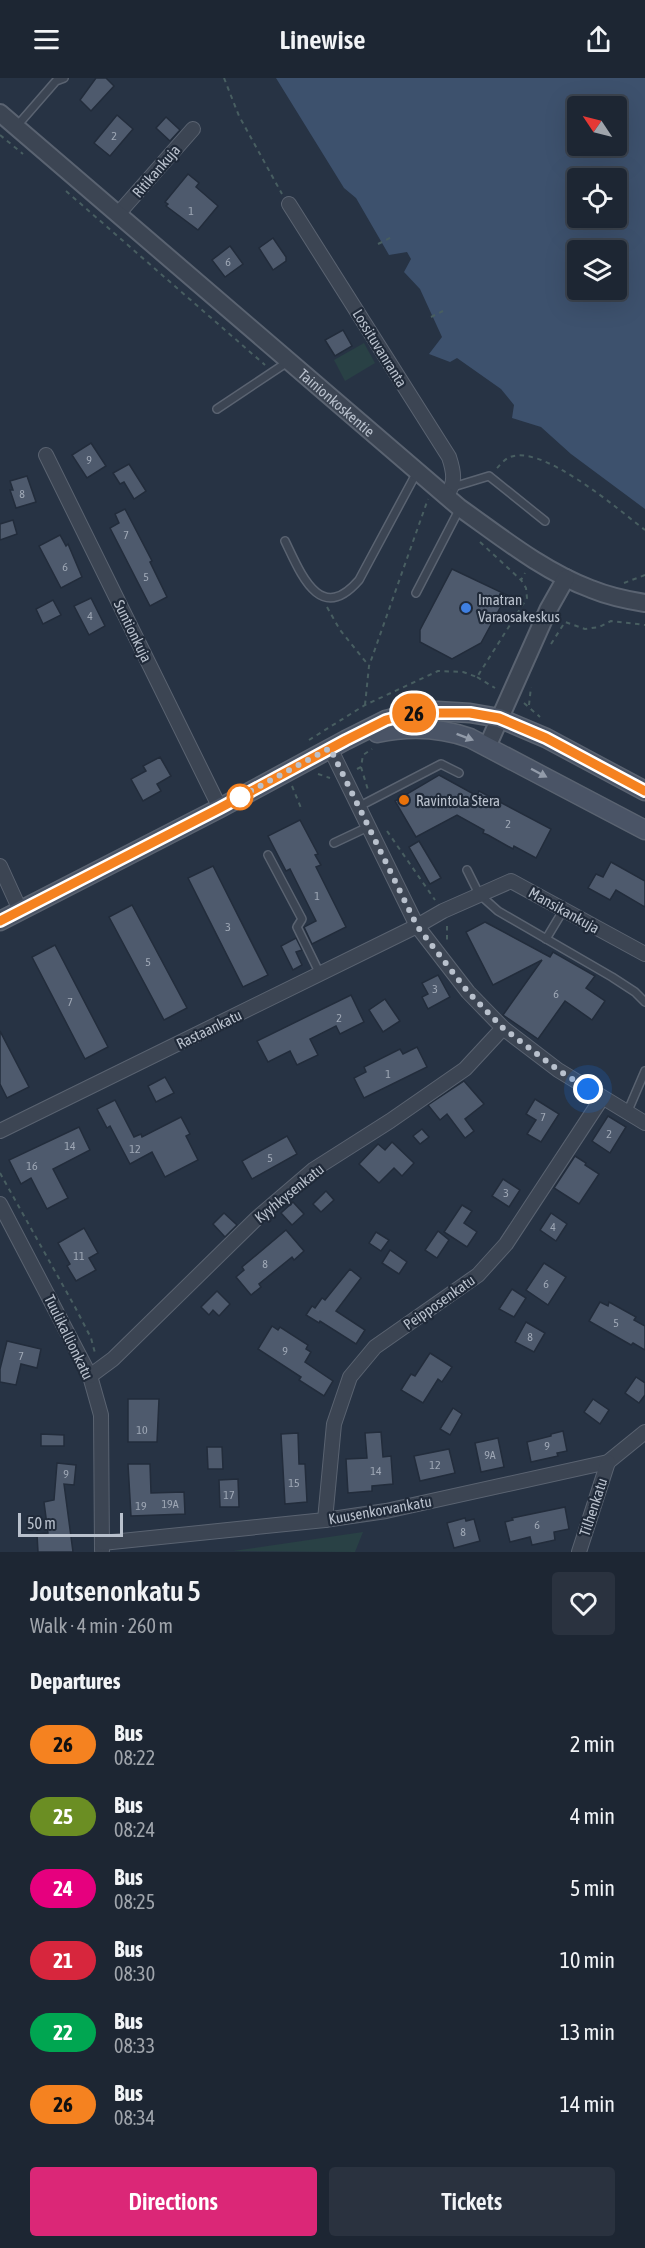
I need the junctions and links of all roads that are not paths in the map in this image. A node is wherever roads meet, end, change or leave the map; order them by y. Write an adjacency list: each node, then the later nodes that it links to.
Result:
1 (64, 78): 3 (lane)
2 (0, 113): 3 (street, Tainionkoskentie)
3 (16, 127): 6 (street, Tainionkoskentie)
4 (194, 129): 6 (street, Ritikankuja)
5 (289, 204): 11 (street, Lossituvanranta)
6 (118, 214): 7 (street, Tainionkoskentie)
7 (289, 361): 8 (lane); 10 (street, Tainionkoskentie)
8 (217, 409)
9 (46, 455): 24 (street, Suntionkuja)
10 (417, 472): 11 (street, Tainionkoskentie); 14 (lane)
11 (443, 494): 12 (street, Tainionkoskentie); 13 (lane)
12 (460, 508): 15 (street, Tainionkoskentie); 16 (lane)
13 (545, 521)
14 (285, 541)
15 (566, 578): 17 (street, Tainionkoskentie); 18 (street)
16 (416, 593)
17 (645, 603)
18 (499, 718): 19 (main road); 20 (street); 22 (main road)
19 (338, 744): 20 (main road, one-way to 20); 23 (street); 24 (main road)
20 (487, 747): 26 (main road, one-way to 26)
21 (459, 773): 23 (lane)
22 (645, 791)
23 (358, 807): 25 (street)
24 (220, 808): 33 (main road)
25 (368, 827): 27 (lane); 35 (street)
26 (645, 830)
27 (334, 843)
28 (268, 855): 38 (lane)
29 (0, 866): 33 (street)
30 (467, 870): 31 (lane)
31 (479, 894): 32 (street, Mansikankuja); 35 (street, Mansikankuja); 36 (lane)
32 (564, 909): 36 (lane); 37 (street, Mansikankuja)
33 (20, 910): 34 (main road)
34 (0, 921)
35 (417, 926): 38 (street, Rastaankatu); 40 (street)
36 (546, 939): 39 (lane)
37 (645, 954)
38 (320, 974): 45 (street, Rastaankatu)
39 (645, 1002)
40 (503, 1028): 42 (street); 47 (street, Kyyhkysenkatu)
41 (645, 1071): 43 (lane)
42 (602, 1098): 43 (street); 50 (street, Peipposenkatu)
43 (627, 1113): 44 (street)
44 (645, 1123)
45 (0, 1131)
46 (0, 1204): 47 (street, Tuulikallionkatu)
47 (95, 1372): 51 (street, Tuulikallionkatu)
48 (645, 1432): 49 (street, Kuusenkorvankatu)
49 (608, 1462): 50 (street, Kuusenkorvankatu); 52 (street, Tilhenkatu)
50 (325, 1520): 51 (street, Kuusenkorvankatu)
51 (102, 1548)
52 (579, 1552)

